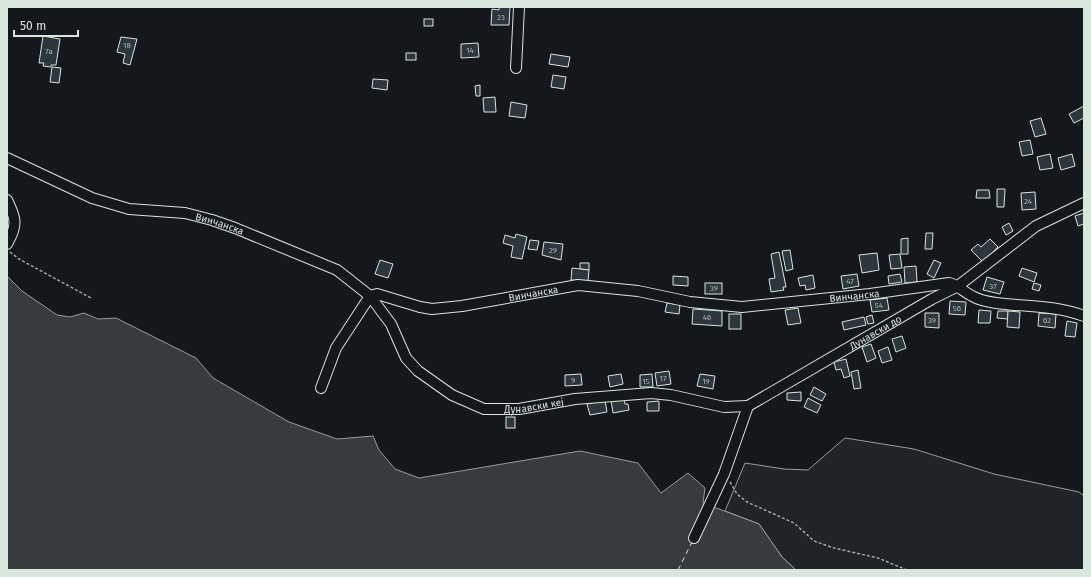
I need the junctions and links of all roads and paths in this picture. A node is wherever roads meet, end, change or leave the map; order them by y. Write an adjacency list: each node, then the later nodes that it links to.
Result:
1 (519, 7): 2 (street)
2 (516, 68)
3 (7, 158): 9 (street, Винчанска)
4 (7, 200): 6 (street)
5 (1084, 203): 8 (street, Дунавски до)
6 (7, 244)
7 (7, 250): 10 (path)
8 (958, 286): 9 (street, Винчанска); 11 (street, Винчанска); 13 (street, Дунавски до)
9 (370, 296): 12 (street); 13 (street, Дунавски кеј)
10 (91, 298)
11 (1084, 316)
12 (321, 388)
13 (748, 406): 14 (street)
14 (724, 474): 15 (street); 16 (path)
15 (694, 538)
16 (907, 570)

